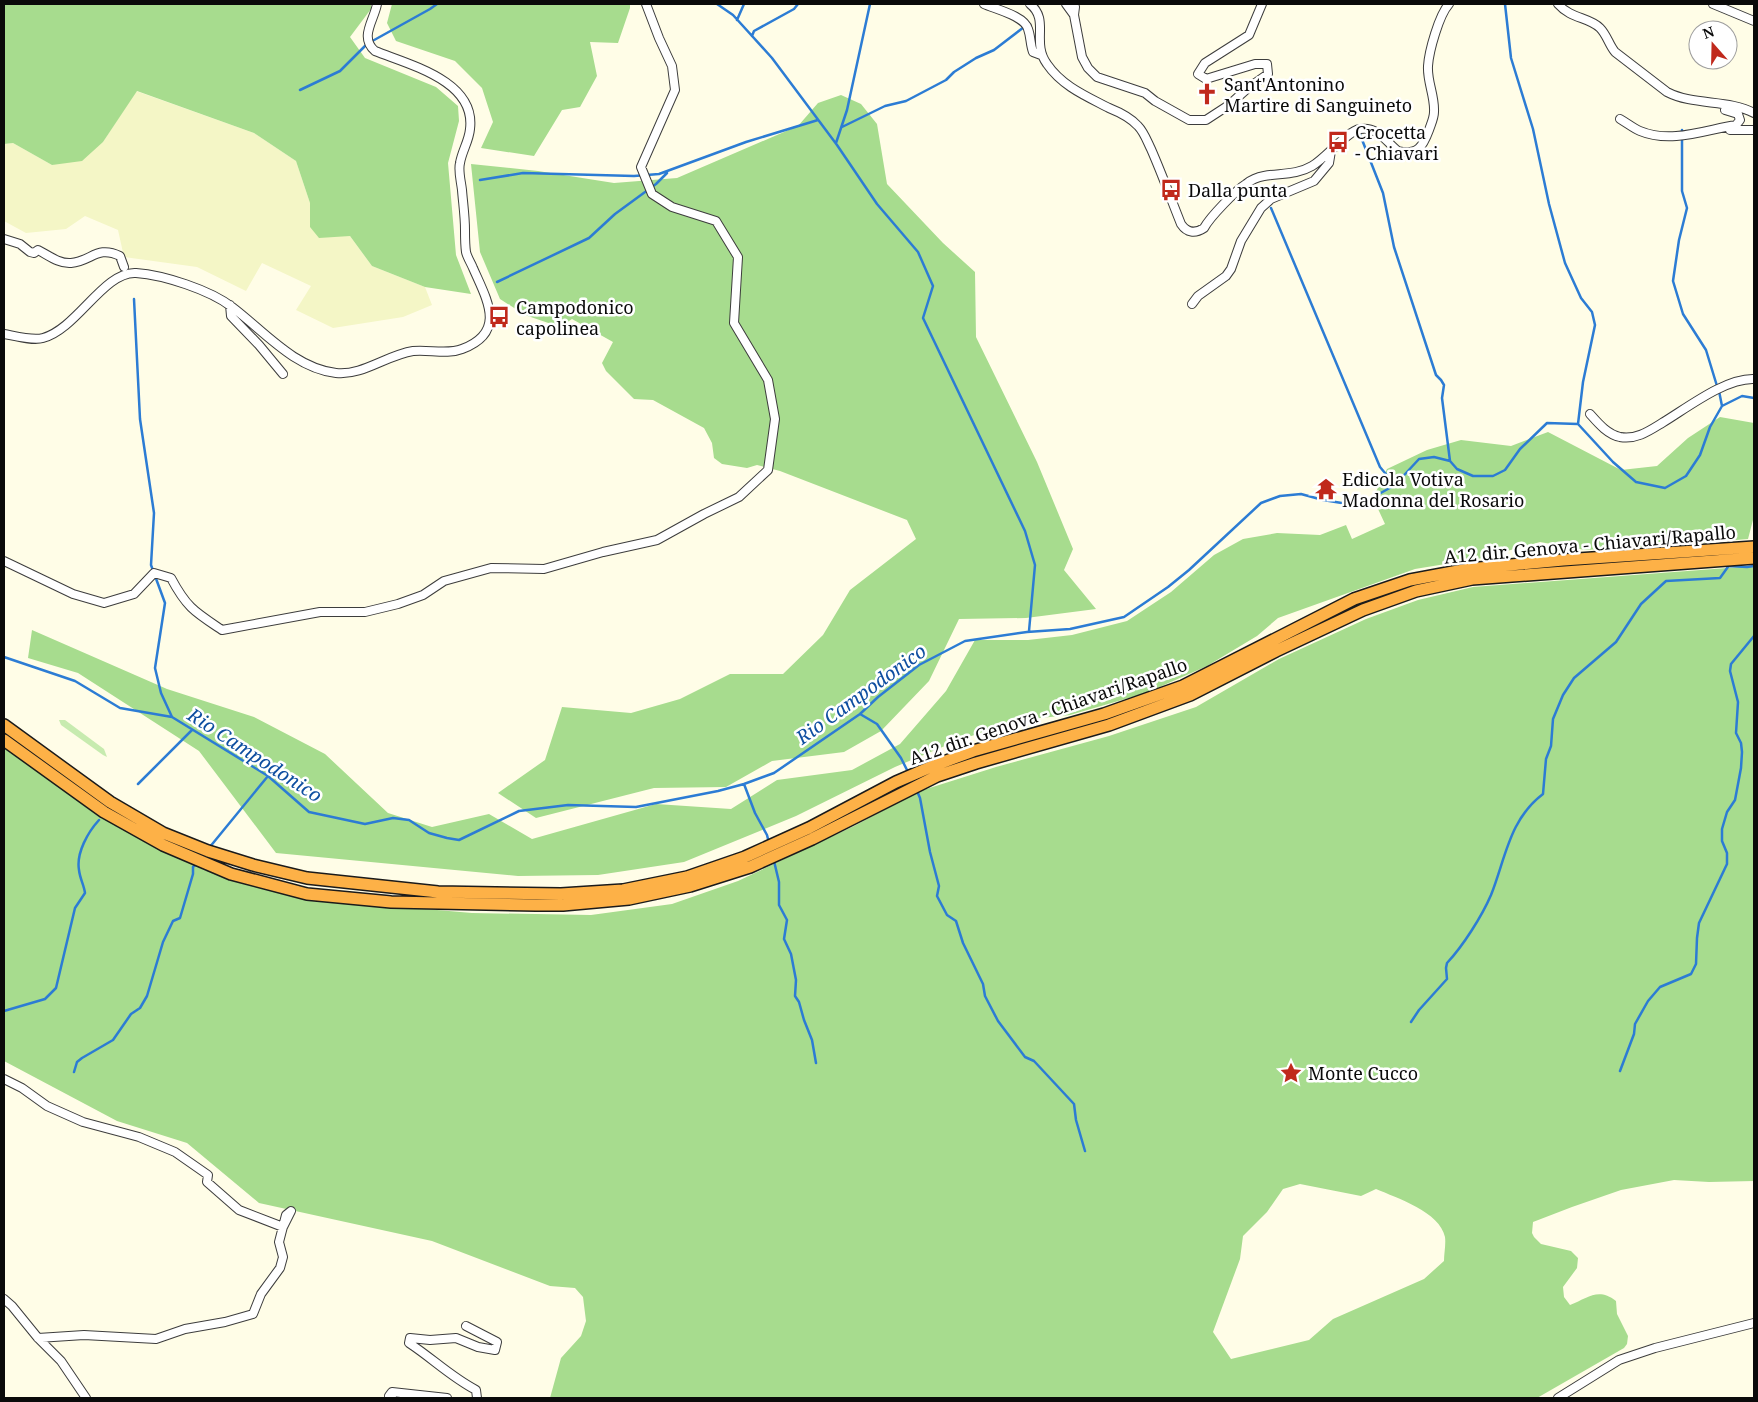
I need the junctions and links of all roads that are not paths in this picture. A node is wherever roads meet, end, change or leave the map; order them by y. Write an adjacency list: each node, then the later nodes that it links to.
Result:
1 (378, 4): 23 (street)
2 (646, 4): 30 (street)
3 (984, 4): 13 (street)
4 (1030, 4): 13 (street)
5 (1066, 4): 11 (street)
6 (1074, 4): 11 (street)
7 (1262, 4): 11 (street)
8 (1448, 4): 19 (street)
9 (1558, 4): 14 (street)
10 (1713, 4): 12 (street)
11 (1074, 15)
12 (1754, 22)
13 (1041, 55): 19 (street)
14 (1721, 105): 15 (street); 17 (street)
15 (1752, 111)
16 (1620, 119): 17 (street)
17 (1711, 130): 18 (street)
18 (1754, 130)
19 (1331, 151): 22 (street)
20 (4, 240): 21 (street)
21 (124, 267)
22 (1192, 304)
23 (230, 305): 24 (street); 25 (street)
24 (4, 334)
25 (283, 374)
26 (1754, 379): 27 (street)
27 (1590, 414)
28 (1754, 547): 31 (highway, A12 dir. Genova - Chiavari/Rapallo)
29 (1754, 558): 31 (highway)
30 (4, 561)
31 (1564, 566): 34 (highway, A12 dir. Genova - Chiavari/Rapallo)
32 (4, 725): 34 (highway)
33 (4, 740): 34 (highway)
34 (438, 898)
35 (4, 1079): 39 (street)
36 (4, 1299): 39 (street)
37 (1754, 1323): 44 (street)
38 (466, 1326): 43 (street)
39 (38, 1338): 40 (street)
40 (86, 1398)
41 (392, 1398): 42 (street)
42 (447, 1398)
43 (477, 1398)
44 (1558, 1398)

